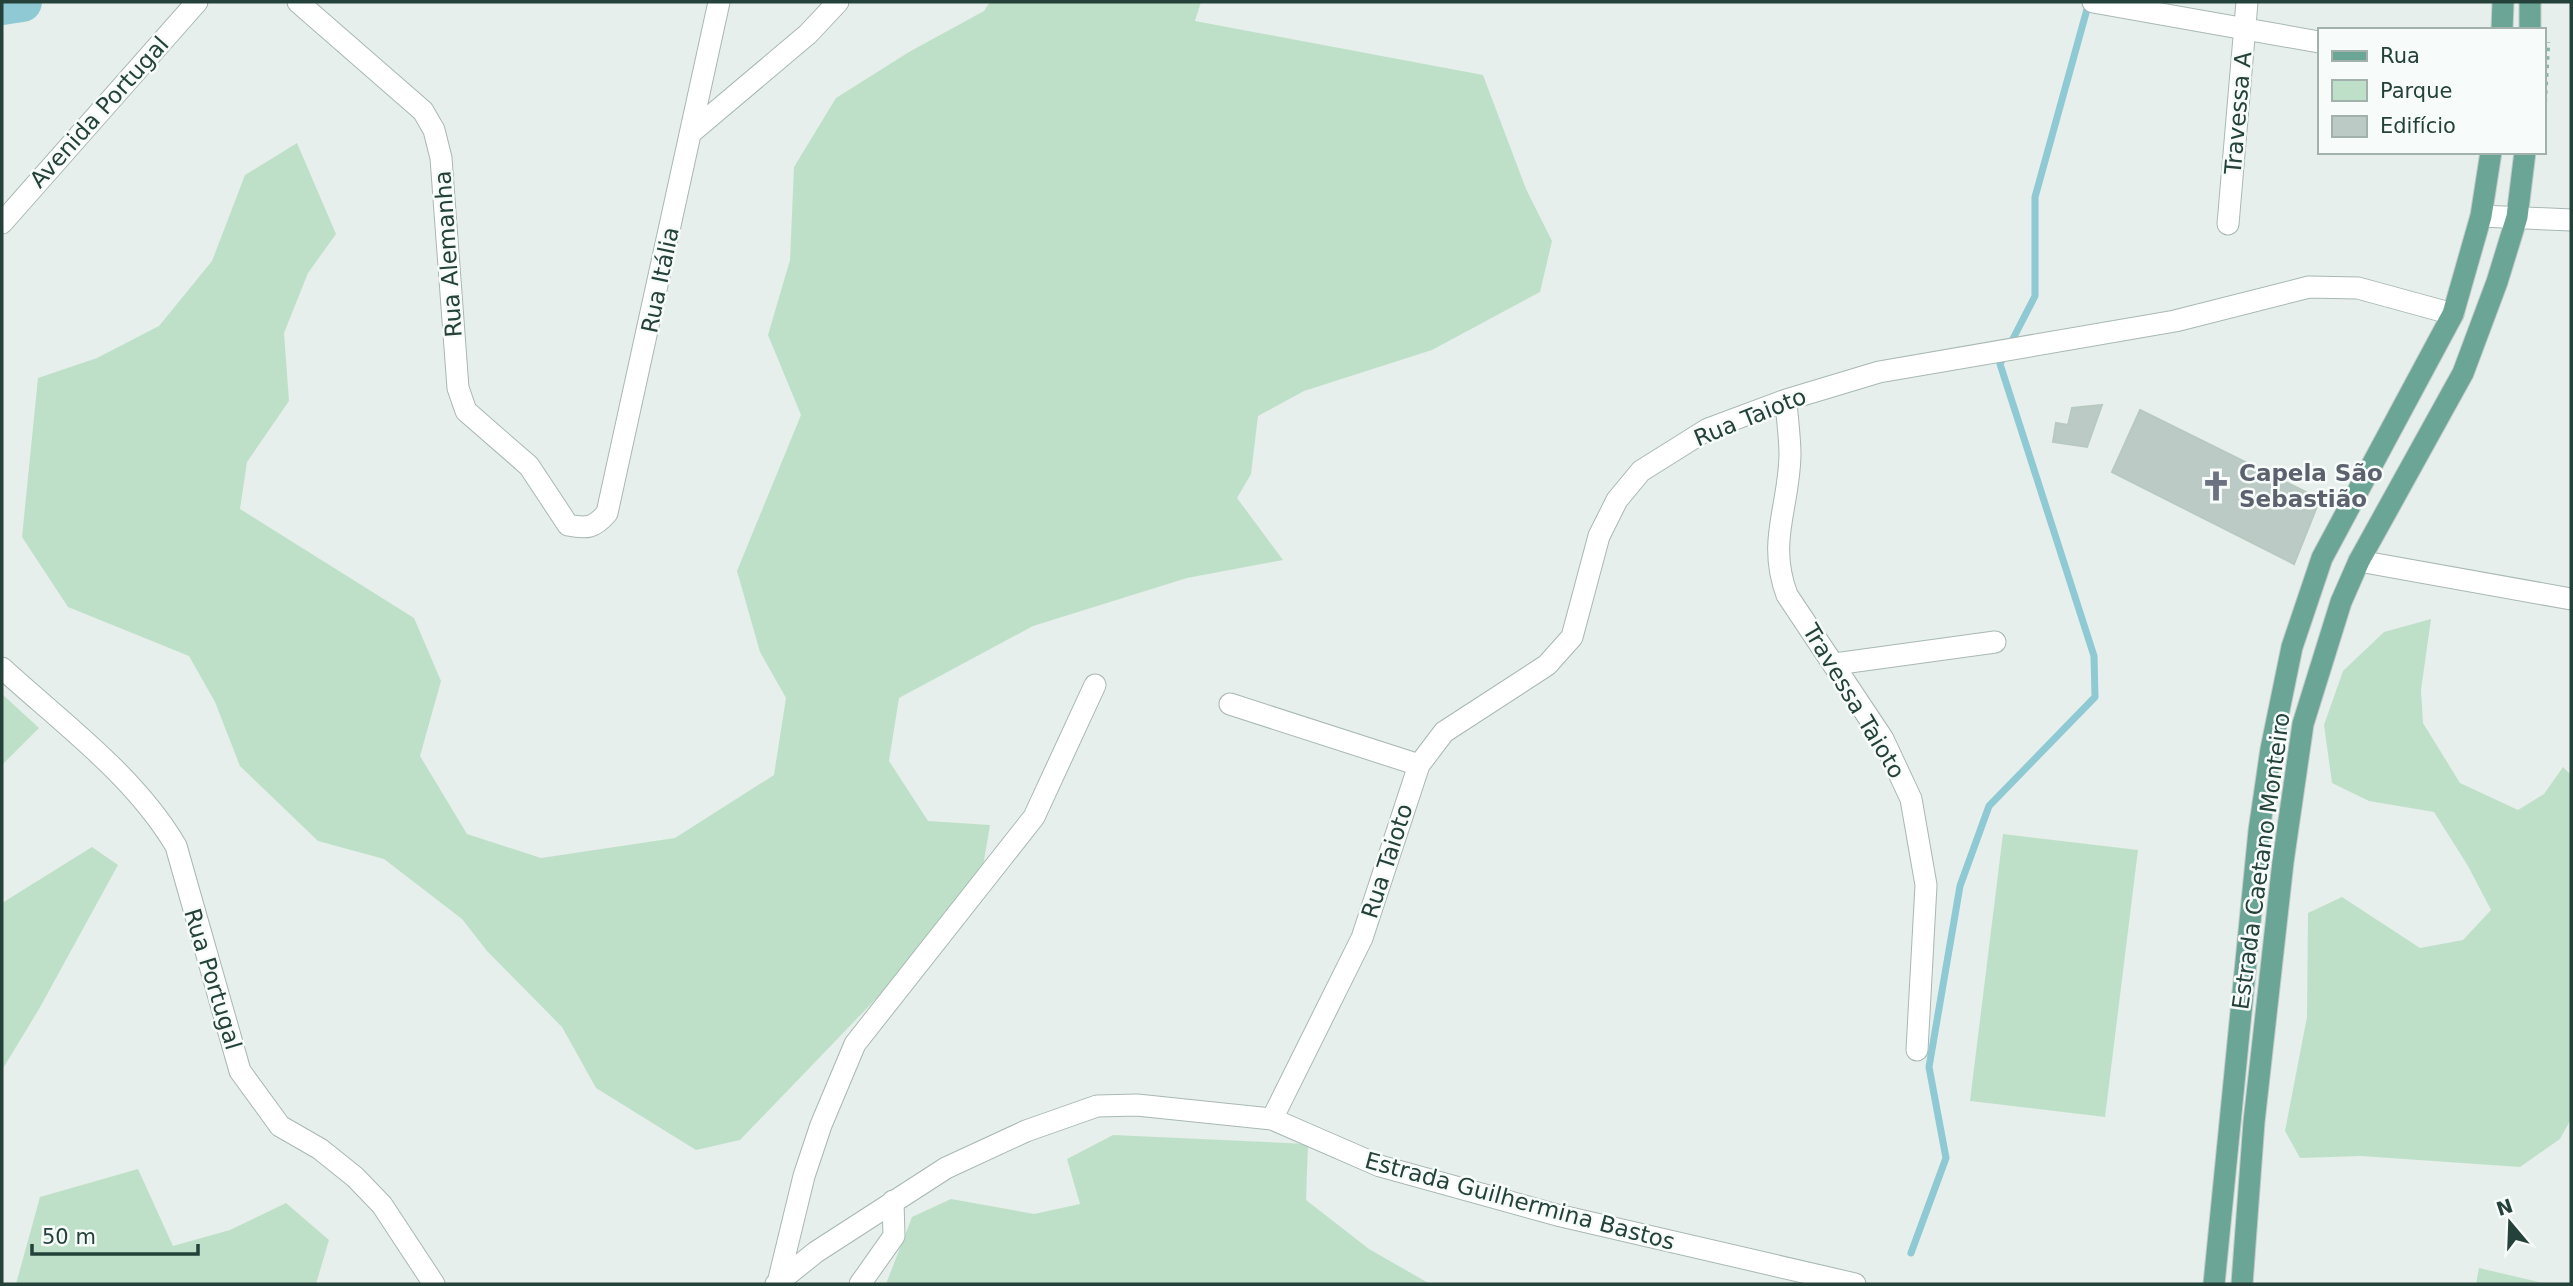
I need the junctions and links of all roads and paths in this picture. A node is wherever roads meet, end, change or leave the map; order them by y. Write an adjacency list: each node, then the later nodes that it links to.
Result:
1 (197, 2): 19 (street, Avenida Portugal)
2 (298, 2): 23 (street, Rua Alemanha)
3 (719, 2): 13 (street, Rua Itália)
4 (838, 2): 13 (street)
5 (2093, 2): 11 (street)
6 (2247, 2): 11 (street, Travessa A)
7 (2503, 2): 9 (main road)
8 (2530, 2): 10 (main road)
9 (2502, 28)
10 (2539, 28)
11 (2245, 30): 12 (street); 20 (street, Travessa A)
12 (2318, 42)
13 (693, 131): 23 (street, Rua Itália)
14 (2491, 154): 16 (main road, Estrada Caetano Monteiro)
15 (2525, 154): 17 (main road, Estrada Caetano Monteiro)
16 (2481, 215): 17 (street); 21 (main road, Estrada Caetano Monteiro)
17 (2517, 217): 18 (street); 24 (main road, Estrada Caetano Monteiro)
18 (2571, 220)
19 (2, 223)
20 (2228, 224)
21 (2453, 314): 22 (street, Rua Taioto); 39 (main road, Estrada Caetano Monteiro)
22 (1786, 400): 27 (street, Travessa Taioto); 31 (street, Rua Taioto)
23 (568, 525)
24 (2359, 561): 25 (street); 40 (main road, Estrada Caetano Monteiro)
25 (2571, 600)
26 (1995, 642): 27 (street)
27 (1835, 664): 32 (street, Travessa Taioto)
28 (2, 668): 35 (street, Rua Portugal)
29 (1095, 685): 36 (street)
30 (1230, 704): 31 (street)
31 (1419, 765): 33 (street, Rua Taioto)
32 (1917, 1050)
33 (1272, 1119): 34 (street, Estrada Guilhermina Bastos); 38 (street, Estrada Guilhermina Bastos)
34 (893, 1201): 36 (street, Estrada Guilhermina Bastos); 37 (street)
35 (435, 1284)
36 (777, 1284)
37 (860, 1284)
38 (1855, 1284)
39 (2214, 1284)
40 (2242, 1284)

